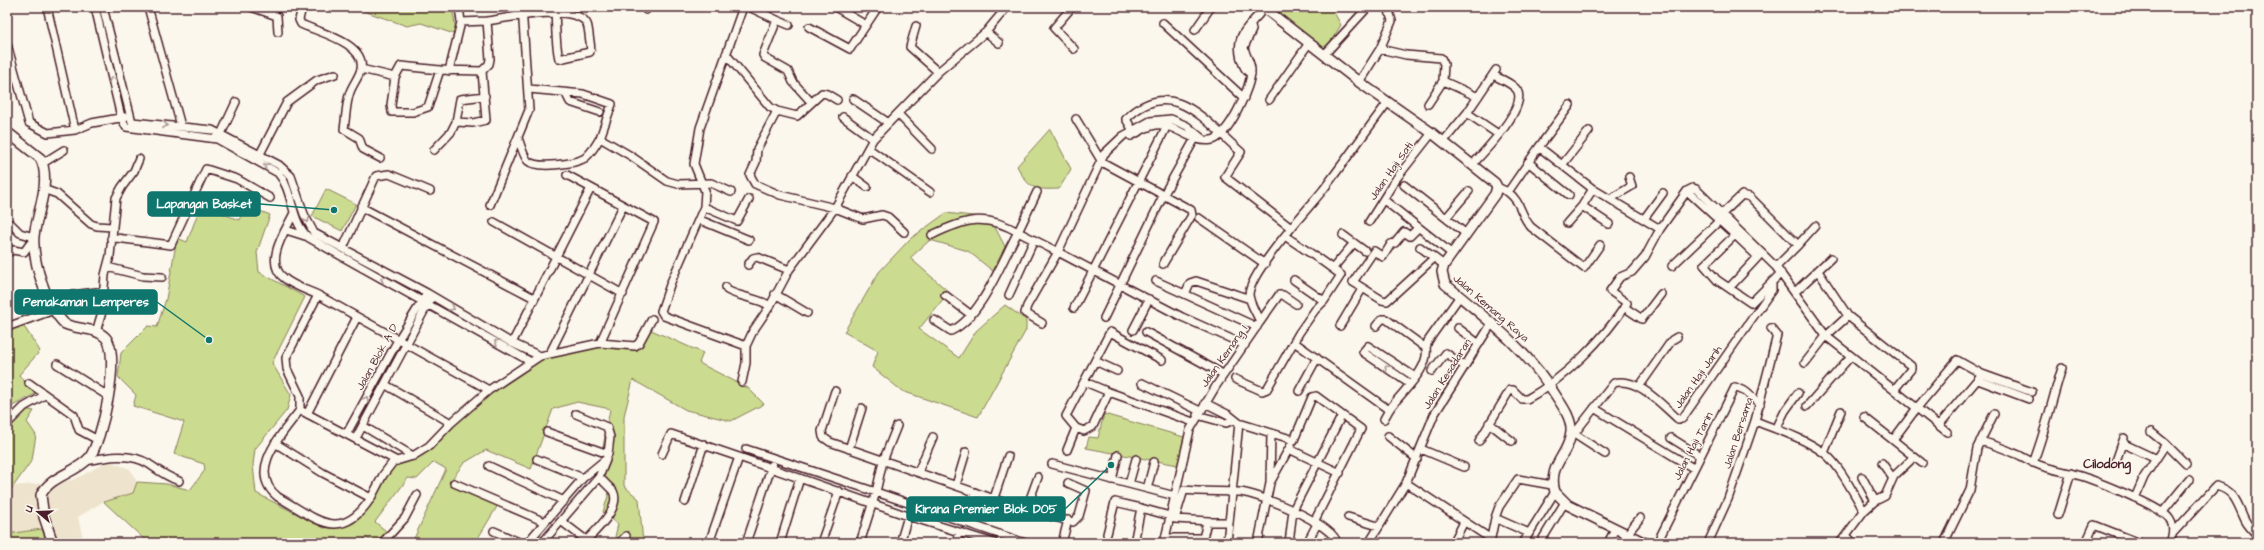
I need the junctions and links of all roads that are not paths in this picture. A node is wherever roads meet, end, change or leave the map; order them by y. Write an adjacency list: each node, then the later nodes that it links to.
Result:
1 (47, 7): 75 (street)
2 (96, 7): 67 (street, one-way to 2)
3 (103, 7): 65 (street)
4 (148, 7): 73 (street)
5 (251, 7): 30 (street)
6 (302, 7): 39 (street)
7 (460, 7): 23 (street)
8 (522, 7): 20 (street)
9 (743, 7): 37 (street)
10 (749, 7): 21 (street)
11 (835, 7): 26 (street)
12 (878, 7): 26 (street)
13 (1007, 7): 31 (street)
14 (1072, 7): 35 (street)
15 (1211, 7): 29 (street)
16 (1368, 7): 38 (street)
17 (1388, 7): 36 (street)
18 (1264, 8): 33 (street); 52 (street)
19 (555, 10): 19 (street); 20 (street)
20 (523, 15): 22 (street); 48 (street)
21 (777, 20): 25 (street); 57 (street)
22 (487, 21): 23 (street); 42 (street)
23 (461, 22): 41 (street)
24 (1163, 23): 52 (street)
25 (789, 25)
26 (866, 25): 28 (street)
27 (916, 26): 43 (street)
28 (808, 27)
29 (1195, 30)
30 (278, 32)
31 (986, 32): 32 (street); 43 (street)
32 (999, 43)
33 (1309, 43): 38 (street); 55 (street)
34 (7, 44): 75 (street)
35 (1074, 49)
36 (1380, 49): 46 (street); 47 (street)
37 (726, 54): 61 (street); 106 (street)
38 (1324, 55): 47 (street)
39 (361, 69): 45 (street); 94 (street)
40 (440, 70): 41 (street); 45 (street); 45 (street)
41 (449, 70): 42 (street)
42 (482, 71): 50 (street)
43 (938, 72): 64 (street)
44 (335, 74): 93 (street)
45 (395, 77)
46 (1443, 81): 51 (street); 59 (street)
47 (1359, 82): 58 (street)
48 (529, 90): 49 (street); 84 (street)
49 (566, 94): 62 (street); 85 (street)
50 (485, 96): 70 (street); 70 (street)
51 (1478, 97): 63 (street); 82 (street)
52 (1244, 98): 79 (street)
53 (853, 99): 71 (street)
54 (836, 100): 57 (street)
55 (1269, 100)
56 (236, 102): 81 (street)
57 (811, 102): 61 (street)
58 (1388, 102): 80 (street); 145 (street)
59 (1428, 104)
60 (1570, 105): 88 (street)
61 (777, 111): 131 (street)
62 (600, 112)
63 (1467, 113): 82 (street); 87 (street)
64 (898, 114): 71 (street); 90 (street)
65 (129, 117): 67 (street); 72 (street)
66 (843, 117): 86 (street)
67 (121, 118): 72 (street); 75 (street)
68 (1171, 118): 74 (street); 78 (street); 83 (street)
69 (1076, 119): 96 (street)
70 (456, 122): 92 (street)
71 (887, 122): 86 (street)
72 (133, 126): 73 (street, one-way to 73); 101 (street, one-way to 72)
73 (181, 126): 81 (street)
74 (1168, 126): 78 (street); 83 (street); 105 (street)
75 (75, 130)
76 (1589, 131): 99 (street)
77 (7, 132): 98 (street)
78 (1133, 132): 79 (street); 96 (street)
79 (1222, 132): 83 (street); 145 (street)
80 (1432, 133): 87 (street); 125 (street, Jalan Haji Sati)
81 (222, 134): 93 (street)
82 (1498, 134): 100 (street)
83 (1196, 136): 120 (street)
84 (518, 138): 85 (street); 126 (street)
85 (600, 138): 106 (street)
86 (873, 139): 89 (street)
87 (1443, 142): 100 (street)
88 (1539, 147): 97 (street); 99 (street)
89 (868, 148): 103 (street); 115 (street)
90 (932, 149)
91 (64, 150): 98 (street)
92 (434, 150)
93 (260, 154): 101 (street)
94 (380, 158)
95 (140, 159): 144 (street)
96 (1102, 162): 105 (street); 167 (street)
97 (1528, 162): 118 (street); 121 (street)
98 (43, 163): 110 (street)
99 (1562, 165): 112 (street)
100 (1472, 166): 109 (street)
101 (285, 174): 132 (street); 165 (street, one-way to 165)
102 (567, 175): 111 (street)
103 (852, 176): 108 (street); 131 (street)
104 (1629, 177): 124 (street)
105 (1139, 182): 120 (street); 182 (street)
106 (702, 183): 114 (street); 130 (street)
107 (1404, 185): 135 (street)
108 (867, 187)
109 (1497, 187): 118 (street); 151 (street, Jalan Kemang Raya)
110 (43, 188): 144 (street); 158 (street)
111 (591, 188): 127 (street); 170 (street)
112 (1593, 188): 124 (street); 128 (street)
113 (430, 191): 129 (street)
114 (731, 192)
115 (930, 192)
116 (1037, 192): 150 (street)
117 (1469, 192): 135 (street)
118 (1508, 192): 162 (street)
119 (1663, 193): 136 (street)
120 (1164, 194): 173 (street); 190 (street)
121 (1569, 195)
122 (270, 198): 157 (street)
123 (749, 199): 130 (street)
124 (1610, 199): 136 (street)
125 (1384, 200): 139 (street, Jalan Haji Sati); 146 (street)
126 (490, 205)
127 (623, 206): 185 (street); 196 (street)
128 (1582, 206): 140 (street); 142 (street)
129 (361, 207): 165 (street); 206 (street)
130 (704, 207): 137 (street)
131 (835, 208): 149 (street); 181 (street)
132 (294, 212): 148 (street); 155 (street)
133 (1721, 217): 147 (street); 154 (street); 163 (street); 177 (street); 179 (street)
134 (1199, 218): 174 (street)
135 (1446, 218): 151 (street)
136 (1644, 219): 147 (street)
137 (700, 220): 159 (street); 243 (street)
138 (494, 222): 170 (street)
139 (1369, 222)
140 (1567, 223)
141 (11, 224): 158 (street)
142 (1609, 224)
143 (1815, 226): 163 (street)
144 (112, 227): 157 (street)
145 (1291, 228): 156 (street)
146 (1418, 228): 168 (street); 193 (street)
147 (1660, 229): 213 (street)
148 (286, 230): 155 (street); 200 (street)
149 (904, 232)
150 (1018, 232): 152 (street); 160 (street); 217 (street)
151 (1465, 233): 168 (street, Jalan Kemang Raya)
152 (932, 235)
153 (1343, 235): 161 (street)
154 (1735, 235): 192 (street); 192 (street)
155 (306, 236): 210 (street, one-way to 155)
156 (1285, 236): 174 (street); 180 (street)
157 (111, 239): 178 (street)
158 (34, 240): 169 (street); 205 (street)
159 (749, 240)
160 (1034, 240): 167 (street); 203 (street)
161 (1354, 243): 166 (street); 180 (street)
162 (1600, 245)
163 (1798, 245): 179 (street)
164 (1420, 247): 171 (street)
165 (344, 248): 201 (street)
166 (1365, 251)
167 (1058, 252): 182 (street); 223 (street)
168 (1451, 253): 176 (street, Jalan Kemang Raya)
169 (7, 254)
170 (555, 256): 185 (street); 206 (street)
171 (1434, 258): 176 (street); 193 (street)
172 (1831, 258): 183 (street)
173 (1163, 264)
174 (1265, 264): 208 (street)
175 (748, 265): 181 (street)
176 (1444, 265): 204 (street, Jalan Kemang Raya)
177 (1672, 266)
178 (107, 267): 186 (street); 194 (street)
179 (1776, 267): 184 (street)
180 (1333, 268): 209 (street)
181 (789, 270): 197 (street)
182 (1093, 270): 190 (street); 214 (street)
183 (1818, 271): 195 (street); 218 (street)
184 (1781, 273): 189 (street); 195 (street)
185 (588, 274): 196 (street); 245 (street)
186 (162, 277)
187 (1156, 280): 198 (street)
188 (1294, 280): 209 (street)
189 (1772, 282): 192 (street); 269 (street, Jalan Haji Jarih)
190 (1121, 284): 207 (street); 220 (street)
191 (726, 287): 212 (street)
192 (1729, 288)
193 (1362, 289): 226 (street)
194 (104, 290): 205 (street); 232 (street)
195 (1796, 292): 234 (street)
196 (623, 294): 239 (street)
197 (775, 294): 212 (street); 216 (street)
198 (1185, 294): 208 (street); 225 (street)
199 (1661, 294): 213 (street)
200 (318, 295): 219 (street); 286 (street)
201 (430, 295): 210 (street); 238 (street, one-way to 238)
202 (945, 295): 217 (street)
203 (1009, 295)
204 (1460, 296): 224 (street, Jalan Kemang Raya); 244 (street)
205 (49, 298): 215 (street)
206 (534, 298): 238 (street)
207 (1150, 299): 231 (street); 242 (street)
208 (1250, 299): 225 (street, Jalan Kemang I)
209 (1324, 301): 237 (street)
210 (425, 302): 236 (street, Jalan Blok A D); 241 (street); 251 (street, one-way to 210)
211 (1296, 304): 225 (street)
212 (770, 306): 243 (street)
213 (1624, 307): 268 (street)
214 (1074, 308)
215 (54, 310): 228 (street); 232 (street)
216 (807, 313)
217 (970, 314): 222 (street)
218 (1848, 316): 234 (street); 271 (street)
219 (357, 317): 236 (street); 290 (street)
220 (1104, 318)
221 (652, 319): 239 (street)
222 (934, 320)
223 (1042, 323)
224 (1492, 323): 240 (street, Jalan Kesadaran); 268 (street, Jalan Kemang Raya)
225 (1259, 325): 242 (street, Jalan Kemang I)
226 (1340, 326)
227 (1376, 326): 244 (street)
228 (7, 327)
229 (1458, 328): 240 (street)
230 (1771, 328): 281 (street, Jalan Bersama)
231 (1133, 330)
232 (96, 332): 278 (street)
233 (1146, 332): 258 (street)
234 (1826, 336): 247 (street); 252 (street)
235 (1677, 337): 269 (street)
236 (398, 340): 241 (street); 312 (street, Jalan Blok A D, one-way to 236)
237 (1294, 342): 248 (street); 261 (street)
238 (512, 343): 246 (street)
239 (600, 343): 245 (street)
240 (1479, 344): 254 (street, Jalan Kesadaran)
241 (405, 345): 267 (street); 270 (street)
242 (1245, 345): 258 (street, Jalan Kemang I)
243 (746, 346): 262 (street)
244 (1426, 348): 259 (street)
245 (550, 353): 246 (street)
246 (540, 356): 251 (street)
247 (1851, 356): 271 (street); 282 (street)
248 (1317, 358): 273 (street); 287 (street)
249 (1095, 360): 250 (street); 256 (street); 263 (street)
250 (1162, 360)
251 (530, 362): 270 (street)
252 (1805, 363)
253 (57, 364): 278 (street)
254 (1464, 366): 257 (street); 329 (street, Jalan Kesadaran)
255 (2062, 368): 354 (street)
256 (1117, 371)
257 (1432, 372)
258 (1223, 374): 280 (street, Jalan Kemang I)
259 (1415, 377): 266 (street); 266 (street, one-way to 259)
260 (1980, 377): 275 (street); 279 (street); 285 (street); 302 (street)
261 (1235, 379)
262 (742, 382)
263 (1085, 382): 274 (street); 305 (street)
264 (29, 383): 277 (street)
265 (1142, 383): 289 (street)
266 (1410, 384): 287 (street)
267 (386, 385): 299 (street); 303 (street)
268 (1549, 385): 300 (street); 311 (street, Jalan Kemang Raya)
269 (1639, 387): 284 (street, Jalan Haji Jarih)
270 (490, 390): 299 (street)
271 (1894, 390): 285 (street)
272 (834, 391): 328 (street)
273 (1299, 391)
274 (1109, 392): 297 (street); 305 (street)
275 (2032, 392)
276 (1798, 393): 306 (street)
277 (45, 395): 301 (street); 317 (street)
278 (108, 396): 317 (street)
279 (2029, 399)
280 (1205, 403): 289 (street, Jalan Kemang I); 298 (street)
281 (1760, 404): 296 (street, Jalan Bersama); 339 (street, Jalan Haji Tarin)
282 (1807, 406)
283 (862, 408): 328 (street)
284 (1594, 408): 311 (street, Jalan Haji Jarih); 361 (street)
285 (1916, 408): 302 (street); 320 (street)
286 (300, 410): 290 (street); 323 (street)
287 (1389, 410): 295 (street)
288 (1841, 411): 332 (street)
289 (1198, 413): 297 (street, Jalan Kemang I); 298 (street)
290 (308, 414): 312 (street)
291 (576, 414): 336 (street)
292 (1994, 414): 322 (street)
293 (1342, 416): 318 (street); 352 (street); 363 (street)
294 (1864, 417): 320 (street)
295 (1384, 419)
296 (1755, 421): 306 (street); 461 (street, Jalan Bersama)
297 (1193, 422): 387 (street, Jalan Kemang I)
298 (1237, 422): 310 (street); 385 (street)
299 (450, 423): 335 (street)
300 (1489, 423): 319 (street); 321 (street)
301 (7, 424)
302 (1939, 425): 308 (street)
303 (363, 426): 315 (street); 335 (street)
304 (897, 426): 350 (street)
305 (1076, 428): 330 (street)
306 (1776, 429): 332 (street)
307 (547, 432): 336 (street)
308 (1947, 432)
309 (2151, 432): 325 (street)
310 (1271, 433): 318 (street); 376 (street)
311 (1572, 433): 334 (street); 380 (street)
312 (348, 434): 315 (street)
313 (1388, 436): 345 (street)
314 (933, 437): 362 (street)
315 (356, 438): 349 (street)
316 (1671, 438): 339 (street)
317 (98, 440): 348 (street)
318 (1294, 440): 326 (street)
319 (1512, 440)
320 (1893, 440): 341 (street)
321 (1479, 441)
322 (1980, 441): 354 (street); 464 (street)
323 (275, 443): 388 (street); 388 (street)
324 (704, 444): 333 (street); 340 (street); 394 (street)
325 (2166, 444): 346 (street); 357 (street)
326 (1289, 448): 352 (street); 376 (street)
327 (746, 449): 343 (street)
328 (849, 449): 350 (street)
329 (1421, 449): 345 (street, Jalan Kesadaran); 359 (street)
330 (1067, 450)
331 (966, 452): 379 (street)
332 (1824, 453): 400 (street)
333 (662, 454)
334 (1605, 454)
335 (413, 456): 349 (street)
336 (607, 456): 365 (street); 368 (street)
337 (1008, 456): 389 (street)
338 (1118, 456): 371 (street)
339 (1700, 456): 361 (street, Jalan Haji Tarin)
340 (739, 457): 360 (street); 437 (street)
341 (1914, 457): 353 (street); 367 (street)
342 (537, 459): 368 (street)
343 (774, 459): 360 (street); 383 (street)
344 (1136, 459): 378 (street)
345 (1417, 459): 377 (street, Jalan Kesadaran)
346 (2156, 459): 347 (street); 390 (street)
347 (2116, 460)
348 (85, 461): 373 (street); 431 (street)
349 (397, 461): 388 (street)
350 (883, 461): 362 (street); 383 (street)
351 (1154, 462): 381 (street)
352 (1318, 462): 363 (street); 399 (street)
353 (1922, 463)
354 (2033, 463): 364 (street)
355 (1052, 464): 371 (street)
356 (1882, 464): 367 (street)
357 (2186, 464)
358 (489, 466): 392 (street)
359 (1464, 467)
360 (771, 468): 369 (street); 438 (street)
361 (1694, 468): 460 (street, Jalan Haji Tarin)
362 (918, 472): 379 (street)
363 (1340, 473): 415 (street)
364 (2071, 473): 390 (street); 402 (street)
365 (599, 477): 409 (street); 430 (street)
366 (1862, 477): 393 (street)
367 (1892, 477): 393 (street)
368 (583, 478): 392 (street)
369 (800, 478): 382 (street); 439 (street)
370 (1038, 478): 398 (street)
371 (1112, 480): 378 (street)
372 (2189, 480): 401 (street)
373 (179, 481)
374 (454, 482): 411 (street)
375 (1068, 483): 408 (street)
376 (1270, 483): 391 (street)
377 (1406, 483): 413 (street); 416 (street, Jalan Kesadaran)
378 (1129, 484): 381 (street)
379 (956, 485): 384 (street)
380 (1554, 488): 395 (street); 406 (street); 421 (street)
381 (1147, 489): 387 (street)
382 (839, 491): 396 (street); 440 (street)
383 (876, 492): 396 (street); 414 (street)
384 (975, 492): 389 (street); 414 (street)
385 (1233, 492): 391 (street); 410 (street); 412 (street)
386 (417, 495): 432 (street)
387 (1175, 496): 404 (street, Jalan Kemang I)
388 (371, 498)
389 (994, 498): 398 (street)
390 (2135, 498): 401 (street)
391 (1267, 499): 399 (street); 450 (street)
392 (564, 501): 411 (street)
393 (1875, 501): 400 (street)
394 (685, 502)
395 (1565, 502): 417 (street); 457 (street)
396 (873, 504): 403 (street); 441 (street)
397 (1142, 508): 404 (street); 422 (street); 447 (street)
398 (1026, 510): 408 (street)
399 (1293, 510): 415 (street); 451 (street)
400 (1864, 511): 424 (street)
401 (2162, 513): 420 (street)
402 (2058, 515)
403 (908, 516): 419 (street); 442 (street)
404 (1170, 516): 448 (street, Jalan Kemang I)
405 (1348, 517): 416 (street)
406 (1495, 518): 421 (street); 429 (street)
407 (1640, 518): 423 (street)
408 (1068, 520): 446 (street)
409 (561, 521): 430 (street); 435 (street)
410 (1209, 521): 412 (street); 428 (street)
411 (545, 522): 434 (street)
412 (1229, 522): 449 (street)
413 (1464, 522): 429 (street); 455 (street)
414 (964, 523): 445 (street)
415 (1316, 523): 452 (street); 453 (street)
416 (1378, 526): 454 (street, Jalan Kesadaran)
417 (1615, 528): 423 (street); 458 (street)
418 (494, 530): 433 (street)
419 (959, 532): 443 (street); 444 (street)
420 (2174, 532): 425 (street); 467 (street)
421 (1529, 533): 456 (street)
422 (1107, 534)
423 (1627, 534): 459 (street)
424 (1846, 535): 462 (street); 463 (street)
425 (2257, 535)
426 (626, 536): 436 (street)
427 (1170, 538): 428 (street)
428 (1203, 541)
429 (1491, 541)
430 (587, 542)
431 (52, 543)
432 (382, 543)
433 (521, 543)
434 (527, 543)
435 (542, 543)
436 (620, 543)
437 (709, 543)
438 (746, 543)
439 (780, 543)
440 (821, 543)
441 (860, 543)
442 (900, 543)
443 (956, 543)
444 (994, 543)
445 (1025, 543)
446 (1062, 543)
447 (1134, 543)
448 (1164, 543)
449 (1227, 543)
450 (1258, 543)
451 (1289, 543)
452 (1307, 543)
453 (1337, 543)
454 (1369, 543)
455 (1453, 543)
456 (1522, 543)
457 (1540, 543)
458 (1608, 543)
459 (1645, 543)
460 (1657, 543)
461 (1708, 543)
462 (1840, 543)
463 (1853, 543)
464 (1944, 543)
465 (2086, 543): 466 (street)
466 (2140, 543)
467 (2170, 543)

